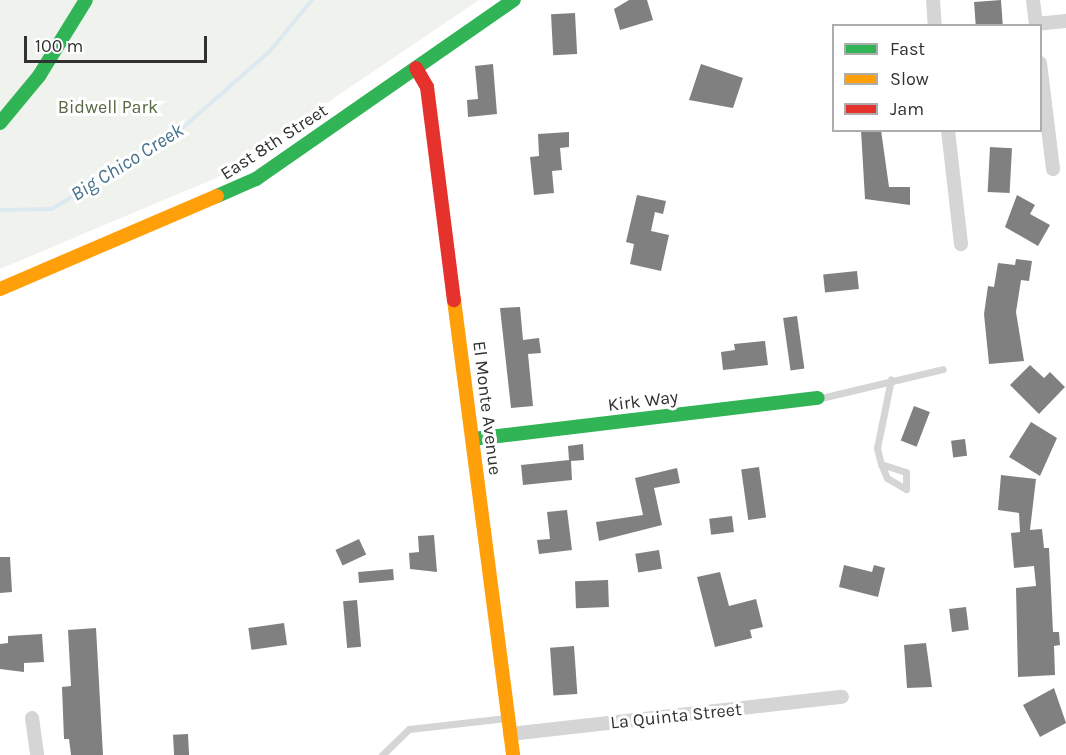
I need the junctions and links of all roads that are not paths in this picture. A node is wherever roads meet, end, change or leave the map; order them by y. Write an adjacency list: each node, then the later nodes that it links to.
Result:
1 (86, 0): 11 (street)
2 (514, 0): 9 (street, East 8th Street)
3 (933, 0): 6 (street)
4 (1033, 0): 7 (street)
5 (1066, 21): 8 (street)
6 (936, 24)
7 (1036, 24)
8 (1042, 24)
9 (416, 68): 15 (street, East 8th Street); 19 (street, El Monte Avenue)
10 (1042, 72): 13 (street)
11 (0, 123)
12 (948, 132): 14 (street)
13 (1053, 169)
14 (961, 244)
15 (0, 289)
16 (943, 369): 17 (lane)
17 (891, 379): 18 (lane); 20 (lane)
18 (818, 398): 19 (street, Kirk Way)
19 (473, 439): 22 (street, El Monte Avenue)
20 (881, 464): 20 (lane)
21 (842, 697): 24 (street, La Quinta Street)
22 (508, 717): 24 (street, El Monte Avenue); 26 (lane)
23 (32, 718): 25 (street)
24 (510, 734): 27 (street, El Monte Avenue)
25 (37, 755)
26 (382, 755)
27 (513, 755)

